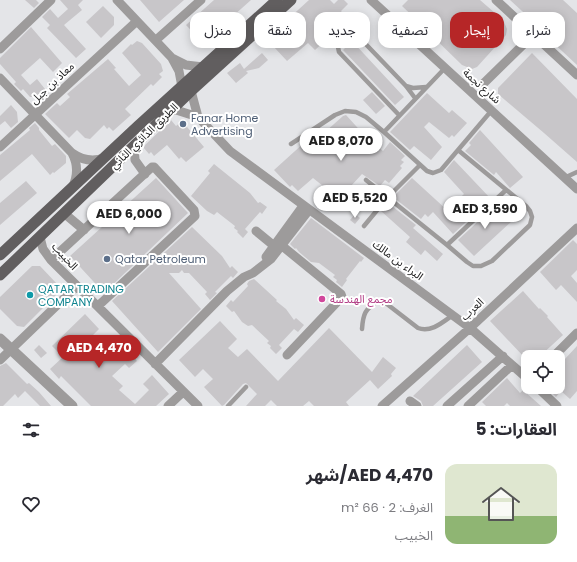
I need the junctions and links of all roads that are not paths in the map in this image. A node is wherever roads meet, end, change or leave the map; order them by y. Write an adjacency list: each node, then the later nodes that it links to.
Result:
1 (51, 0): 13 (street)
2 (117, 0): 9 (street)
3 (201, 0): 10 (street)
4 (277, 0): 15 (main road, الطريق الدائري الثاني)
5 (291, 0): 22 (main road, الطريق الدائري الثاني)
6 (370, 0): 16 (street, شارع نجمة)
7 (496, 0): 8 (street)
8 (512, 15)
9 (137, 21): 10 (street); 26 (street, معاذ بن جبل)
10 (156, 40): 14 (street)
11 (520, 48): 19 (street)
12 (547, 48): 17 (street)
13 (0, 49)
14 (172, 58): 15 (street); 22 (street, البراء بن مالك)
15 (203, 67): 22 (main road, الطريق الدائري الثاني)
16 (445, 68): 21 (lane); 25 (street, شارع نجمة)
17 (577, 75)
18 (0, 78): 26 (street)
19 (484, 83)
20 (406, 86): 21 (lane); 23 (lane); 27 (lane)
21 (426, 87): 23 (lane)
22 (186, 89): 24 (main road, الطريق الدائري الثاني); 28 (street, البراء بن مالك); 35 (main road, الطريق الدائري الثاني)
23 (415, 98): 27 (lane)
24 (173, 108): 28 (street, البراء بن مالك); 31 (main road, الطريق الدائري الثاني)
25 (492, 110): 33 (lane); 39 (street, شارع نجمة)
26 (35, 115): 32 (street, معاذ بن جبل); 34 (street)
27 (400, 115): 29 (lane)
28 (198, 117): 45 (street, البراء بن مالك)
29 (384, 132): 30 (lane); 36 (lane)
30 (291, 144)
31 (134, 146): 38 (street); 46 (main road, الطريق الدائري الثاني)
32 (0, 147)
33 (458, 150): 36 (lane); 43 (lane)
34 (72, 153): 35 (street); 41 (street)
35 (104, 158): 41 (main road, الطريق الدائري الثاني)
36 (420, 165): 44 (lane)
37 (577, 172): 39 (lane)
38 (145, 174): 50 (street); 60 (street)
39 (564, 178): 42 (street, شارع نجمة)
40 (366, 180): 44 (lane)
41 (72, 189): 49 (main road, الطريق الدائري الثاني)
42 (577, 189)
43 (506, 190): 54 (lane); 54 (lane)
44 (388, 197): 47 (lane); 54 (lane)
45 (306, 208): 53 (street); 61 (street, البراء بن مالك)
46 (64, 214): 50 (street); 52 (main road, الطريق الدائري الثاني)
47 (364, 226)
48 (577, 228): 62 (street, العرب)
49 (27, 230): 55 (main road, الطريق الدائري الثاني); 57 (main road)
50 (84, 230): 56 (street)
51 (256, 231): 53 (street)
52 (40, 237): 56 (street, الخبيب); 58 (main road, الطريق الدائري الثاني)
53 (277, 245): 68 (street); 71 (street)
54 (447, 245)
55 (0, 255)
56 (51, 260): 59 (street, الخبيب)
57 (0, 262)
58 (0, 275)
59 (77, 286): 60 (street, الخبيب); 66 (street)
60 (98, 306): 71 (street, الخبيب)
61 (453, 315): 62 (street, البراء بن مالك); 63 (lane)
62 (470, 328): 69 (street, البراء بن مالك); 81 (street, العرب)
63 (362, 329)
64 (577, 333): 67 (street)
65 (0, 339): 66 (street)
66 (11, 349): 70 (street); 77 (street)
67 (560, 350)
68 (287, 355)
69 (503, 356): 72 (street, البراء بن مالك); 82 (street)
70 (0, 360)
71 (155, 364): 75 (street, الخبيب)
72 (512, 365): 73 (street, البراء بن مالك); 83 (street)
73 (521, 373)
74 (246, 387): 80 (lane)
75 (183, 392): 78 (street); 79 (street, الخبيب)
76 (544, 394): 84 (street)
77 (72, 406)
78 (168, 406)
79 (198, 406)
80 (228, 406)
81 (382, 406)
82 (447, 406)
83 (468, 406)
84 (557, 406)

